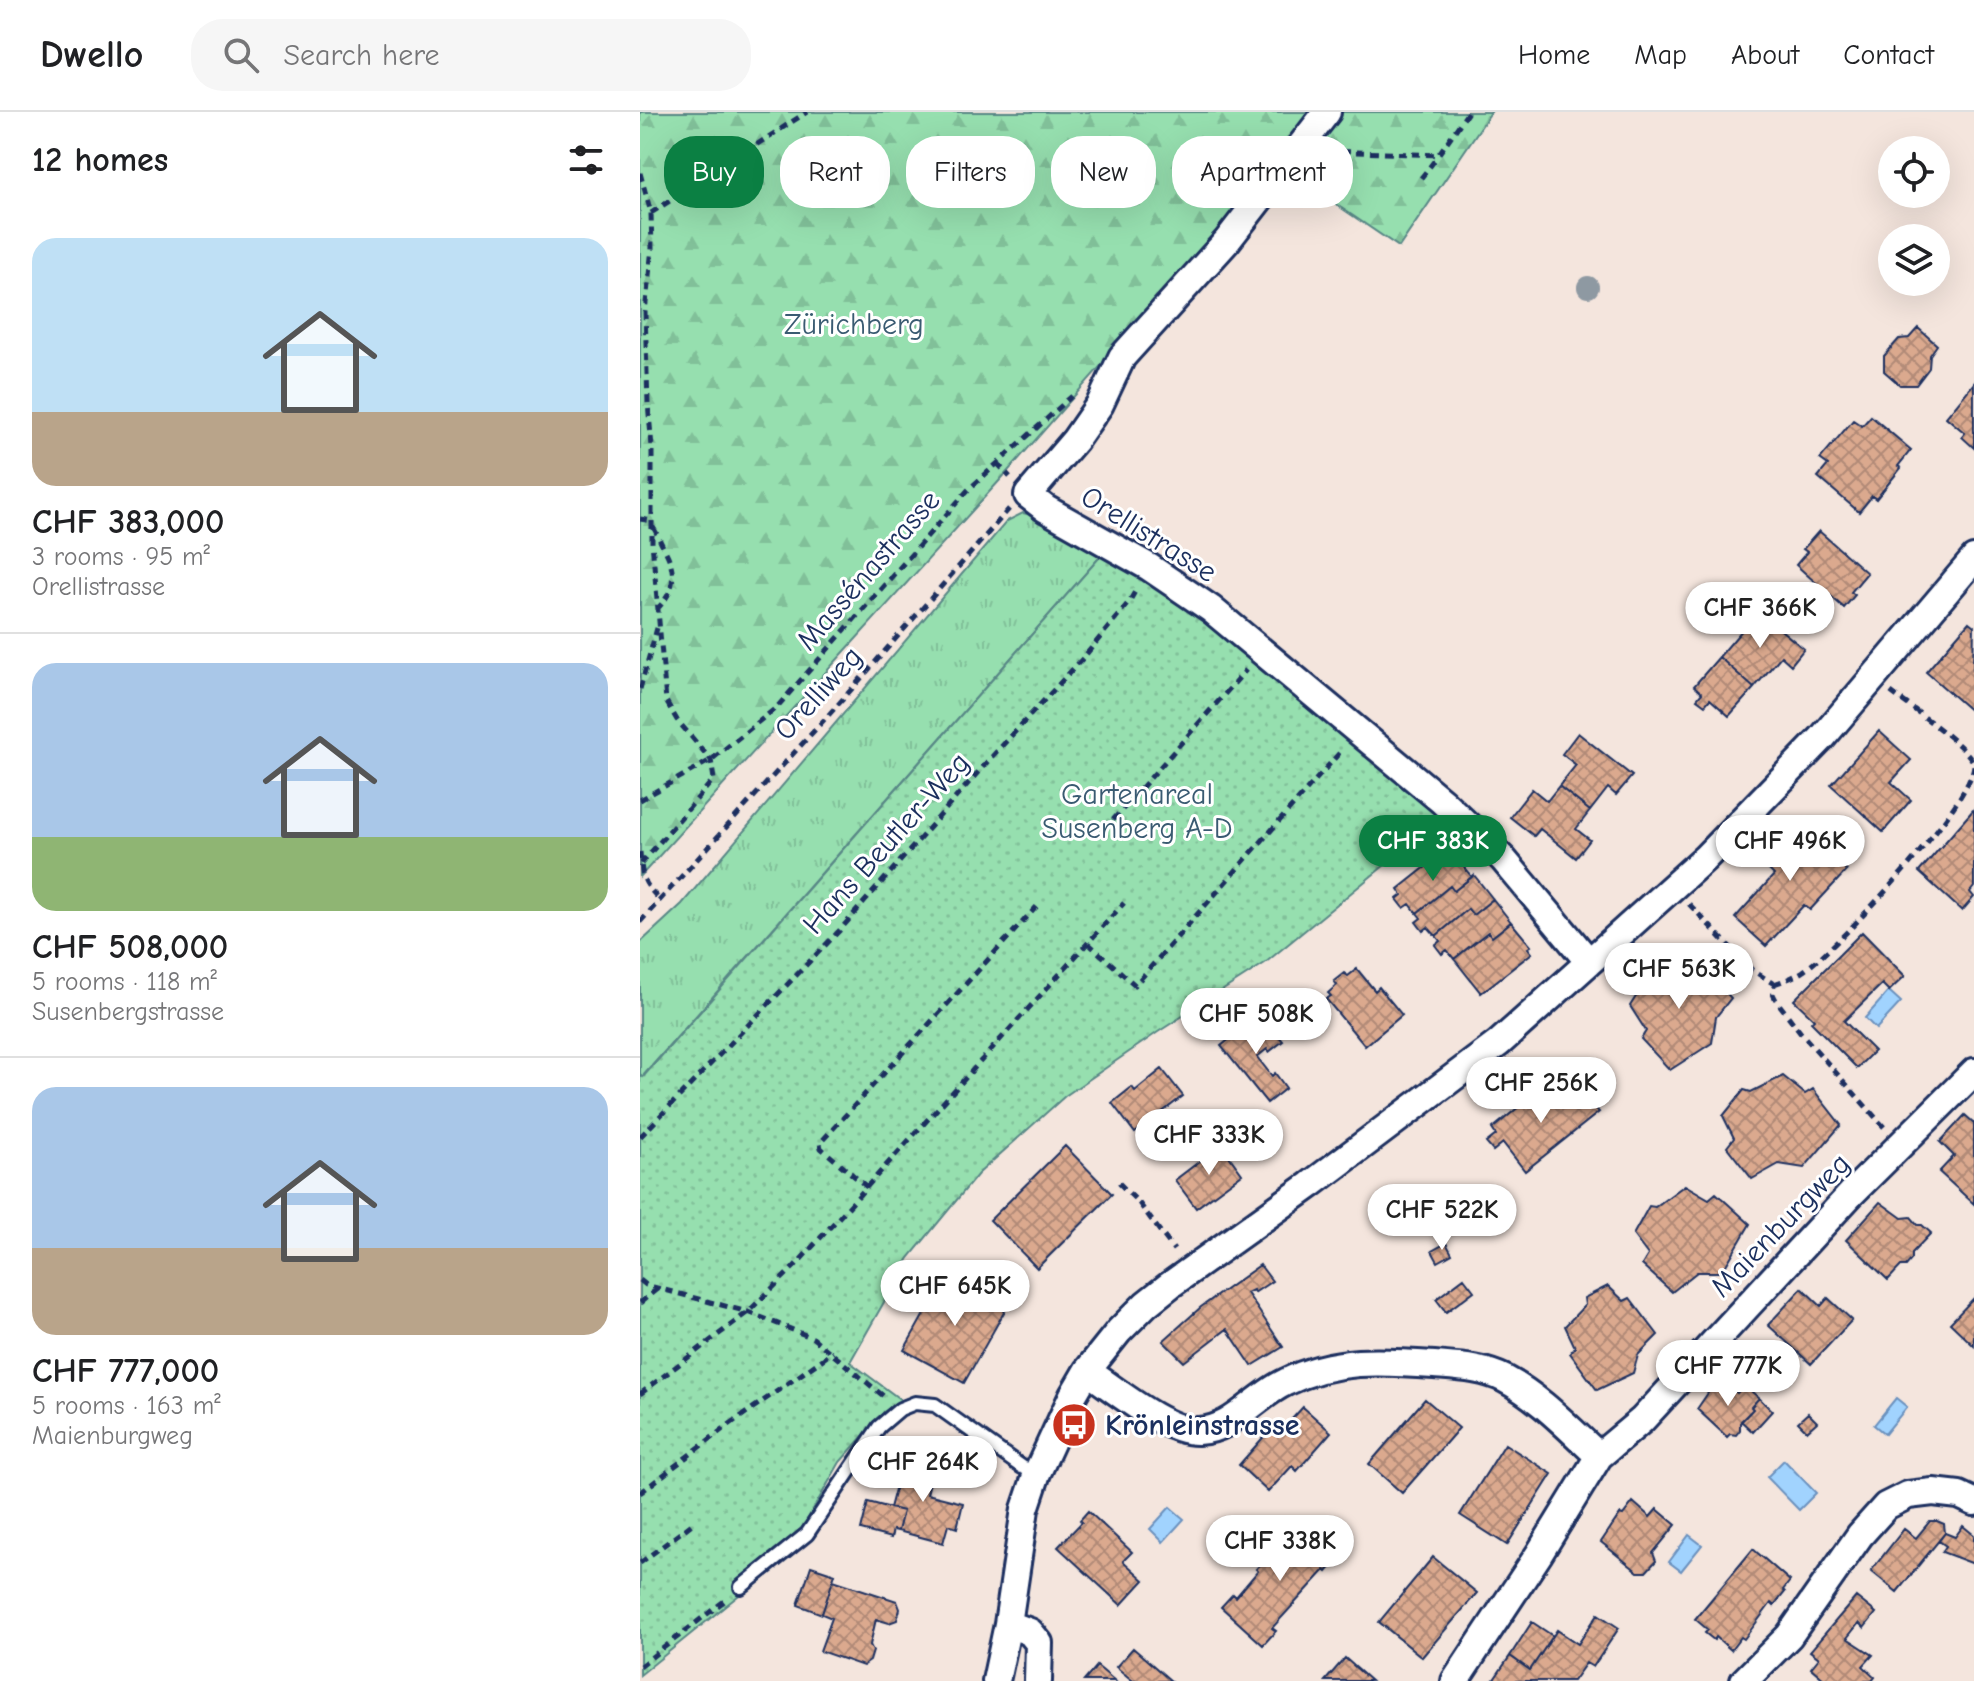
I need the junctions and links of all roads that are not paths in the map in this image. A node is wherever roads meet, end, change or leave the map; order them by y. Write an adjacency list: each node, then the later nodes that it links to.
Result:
1 (1327, 112): 3 (street, Orellistrasse)
2 (1974, 559): 3 (street)
3 (1589, 962): 5 (street)
4 (1974, 1072): 6 (street, Maienburgweg)
5 (1087, 1371): 6 (street); 7 (street)
6 (1599, 1456): 13 (street)
7 (1037, 1473): 9 (lane); 10 (street)
8 (1974, 1502): 14 (street)
9 (741, 1587)
10 (1008, 1624): 11 (street); 12 (street)
11 (996, 1681)
12 (1038, 1681)
13 (1455, 1681)
14 (1744, 1681)

